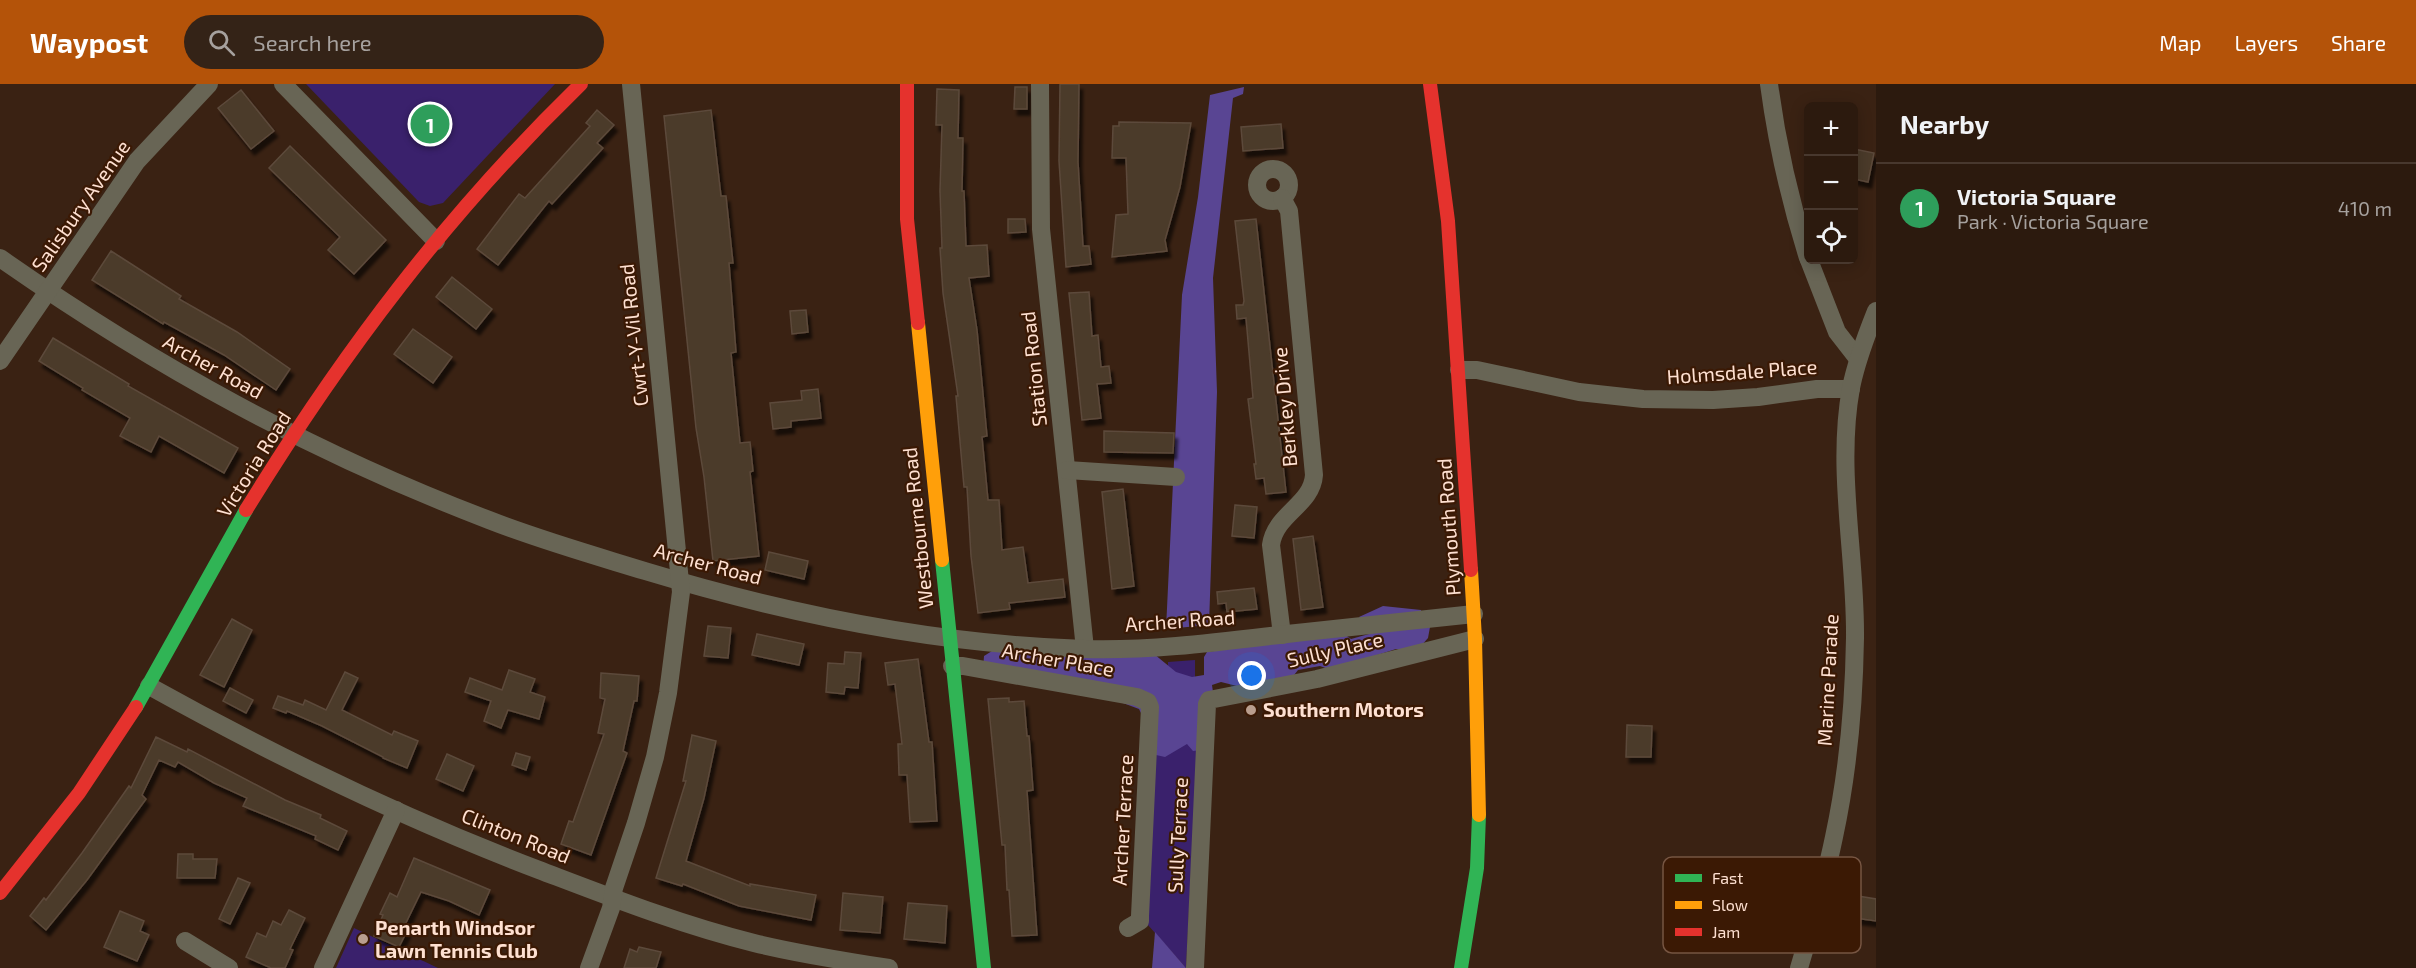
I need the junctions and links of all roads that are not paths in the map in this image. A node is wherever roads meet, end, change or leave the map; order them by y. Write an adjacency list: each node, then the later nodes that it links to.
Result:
1 (208, 84): 14 (street, Salisbury Avenue)
2 (283, 84): 10 (street)
3 (581, 84): 10 (street, Victoria Road)
4 (631, 84): 23 (street, Cwrt-Y-Vil Road)
5 (907, 84): 26 (street, Westbourne Road)
6 (1040, 84): 21 (street, Station Road)
7 (1430, 84): 18 (street, Plymouth Road)
8 (1770, 84): 11 (street)
9 (1282, 198): 25 (street, Berkley Drive)
10 (435, 241): 20 (street, Victoria Road)
11 (1804, 243)
12 (0, 258): 14 (street, Archer Road)
13 (1811, 264): 16 (street)
14 (48, 292): 17 (street, Salisbury Avenue); 20 (street, Archer Road)
15 (1876, 311): 16 (street, Marine Parade)
16 (1858, 359): 19 (street, Marine Parade)
17 (0, 361)
18 (1459, 370): 19 (street, Holmsdale Place); 24 (street, Plymouth Road)
19 (1851, 389): 34 (street, Marine Parade)
20 (293, 436): 23 (street, Archer Road); 30 (street, Victoria Road)
21 (1067, 470): 22 (street); 28 (street, Station Road)
22 (1176, 477)
23 (681, 582): 26 (street, Archer Road); 36 (street, Cwrt-Y-Vil Road)
24 (1474, 614): 25 (street, Archer Road); 27 (street, Plymouth Road)
25 (1282, 635): 28 (street, Archer Road)
26 (949, 638): 28 (street, Archer Road); 29 (street, Westbourne Road)
27 (1475, 639): 31 (street, Sully Place); 47 (street, Plymouth Road)
28 (1084, 649)
29 (952, 666): 32 (street, Archer Place); 45 (street, Westbourne Road)
30 (149, 686): 33 (street, Clinton Road); 35 (street, Victoria Road)
31 (1207, 704): 46 (street, Sully Terrace)
32 (1150, 707): 37 (street, Archer Terrace)
33 (396, 810): 36 (street, Clinton Road); 42 (street)
34 (1829, 857)
35 (0, 893)
36 (613, 898): 40 (street, Clinton Road); 43 (street, Cwrt-Y-Vil Road)
37 (1128, 928)
38 (185, 941): 41 (street)
39 (1803, 953): 48 (street, Marine Parade)
40 (837, 964): 44 (street, Clinton Road)
41 (229, 968)
42 (323, 968)
43 (589, 968)
44 (888, 968)
45 (984, 968)
46 (1195, 968)
47 (1461, 968)
48 (1799, 968)

